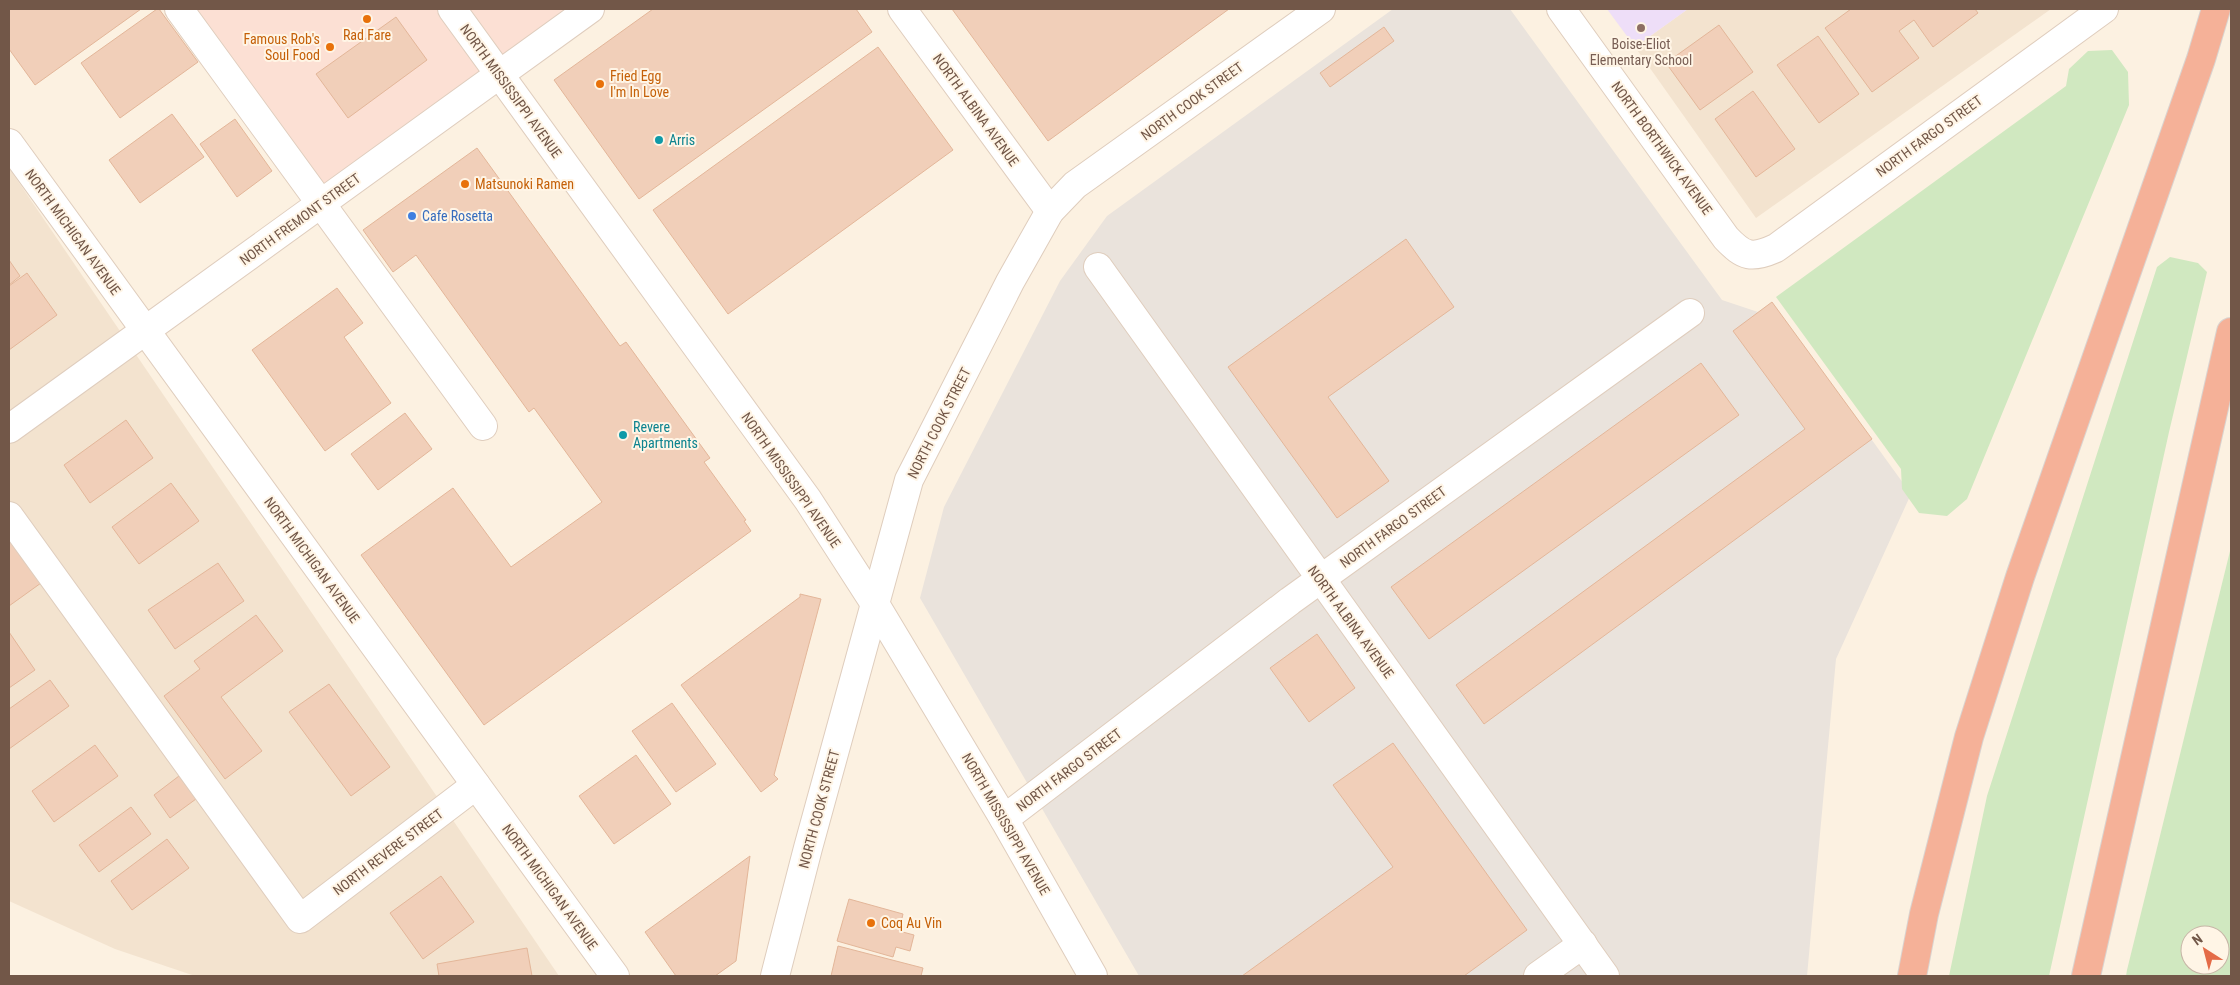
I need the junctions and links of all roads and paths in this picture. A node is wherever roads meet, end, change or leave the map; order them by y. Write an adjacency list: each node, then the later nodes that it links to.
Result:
1 (179, 9): 11 (street)
2 (452, 9): 9 (street, NORTH MISSISSIPPI AVENUE)
3 (590, 9): 9 (street, NORTH FREMONT STREET)
4 (902, 9): 12 (street, NORTH ALBINA AVENUE)
5 (1321, 9): 12 (street, NORTH COOK STREET)
6 (1561, 9): 13 (street, NORTH BORTHWICK AVENUE)
7 (2104, 9): 13 (street, NORTH FARGO STREET)
8 (2216, 9): 31 (highway)
9 (499, 75): 11 (street, NORTH FREMONT STREET); 22 (street, NORTH MISSISSIPPI AVENUE)
10 (9, 143): 16 (street, NORTH MICHIGAN AVENUE)
11 (320, 204): 16 (street, NORTH FREMONT STREET); 18 (street)
12 (1050, 211): 22 (street, NORTH COOK STREET)
13 (1751, 256)
14 (1098, 267): 21 (street, NORTH ALBINA AVENUE)
15 (1690, 313): 21 (street, NORTH FARGO STREET)
16 (144, 330): 19 (street, NORTH FREMONT STREET); 23 (street, NORTH MICHIGAN AVENUE)
17 (2231, 332): 32 (highway)
18 (483, 426)
19 (9, 429)
20 (9, 516): 23 (street, NORTH REVERE STREET)
21 (1321, 579): 24 (street, NORTH FARGO STREET); 25 (street, NORTH ALBINA AVENUE)
22 (875, 604): 24 (street, NORTH MISSISSIPPI AVENUE); 27 (street, NORTH COOK STREET)
23 (476, 785): 26 (street, NORTH MICHIGAN AVENUE)
24 (1004, 819): 28 (street, NORTH MISSISSIPPI AVENUE)
25 (1582, 944): 29 (street); 30 (street, NORTH ALBINA AVENUE)
26 (615, 976)
27 (775, 976)
28 (1093, 976)
29 (1538, 976)
30 (1606, 976)
31 (1912, 976)
32 (2086, 976)

